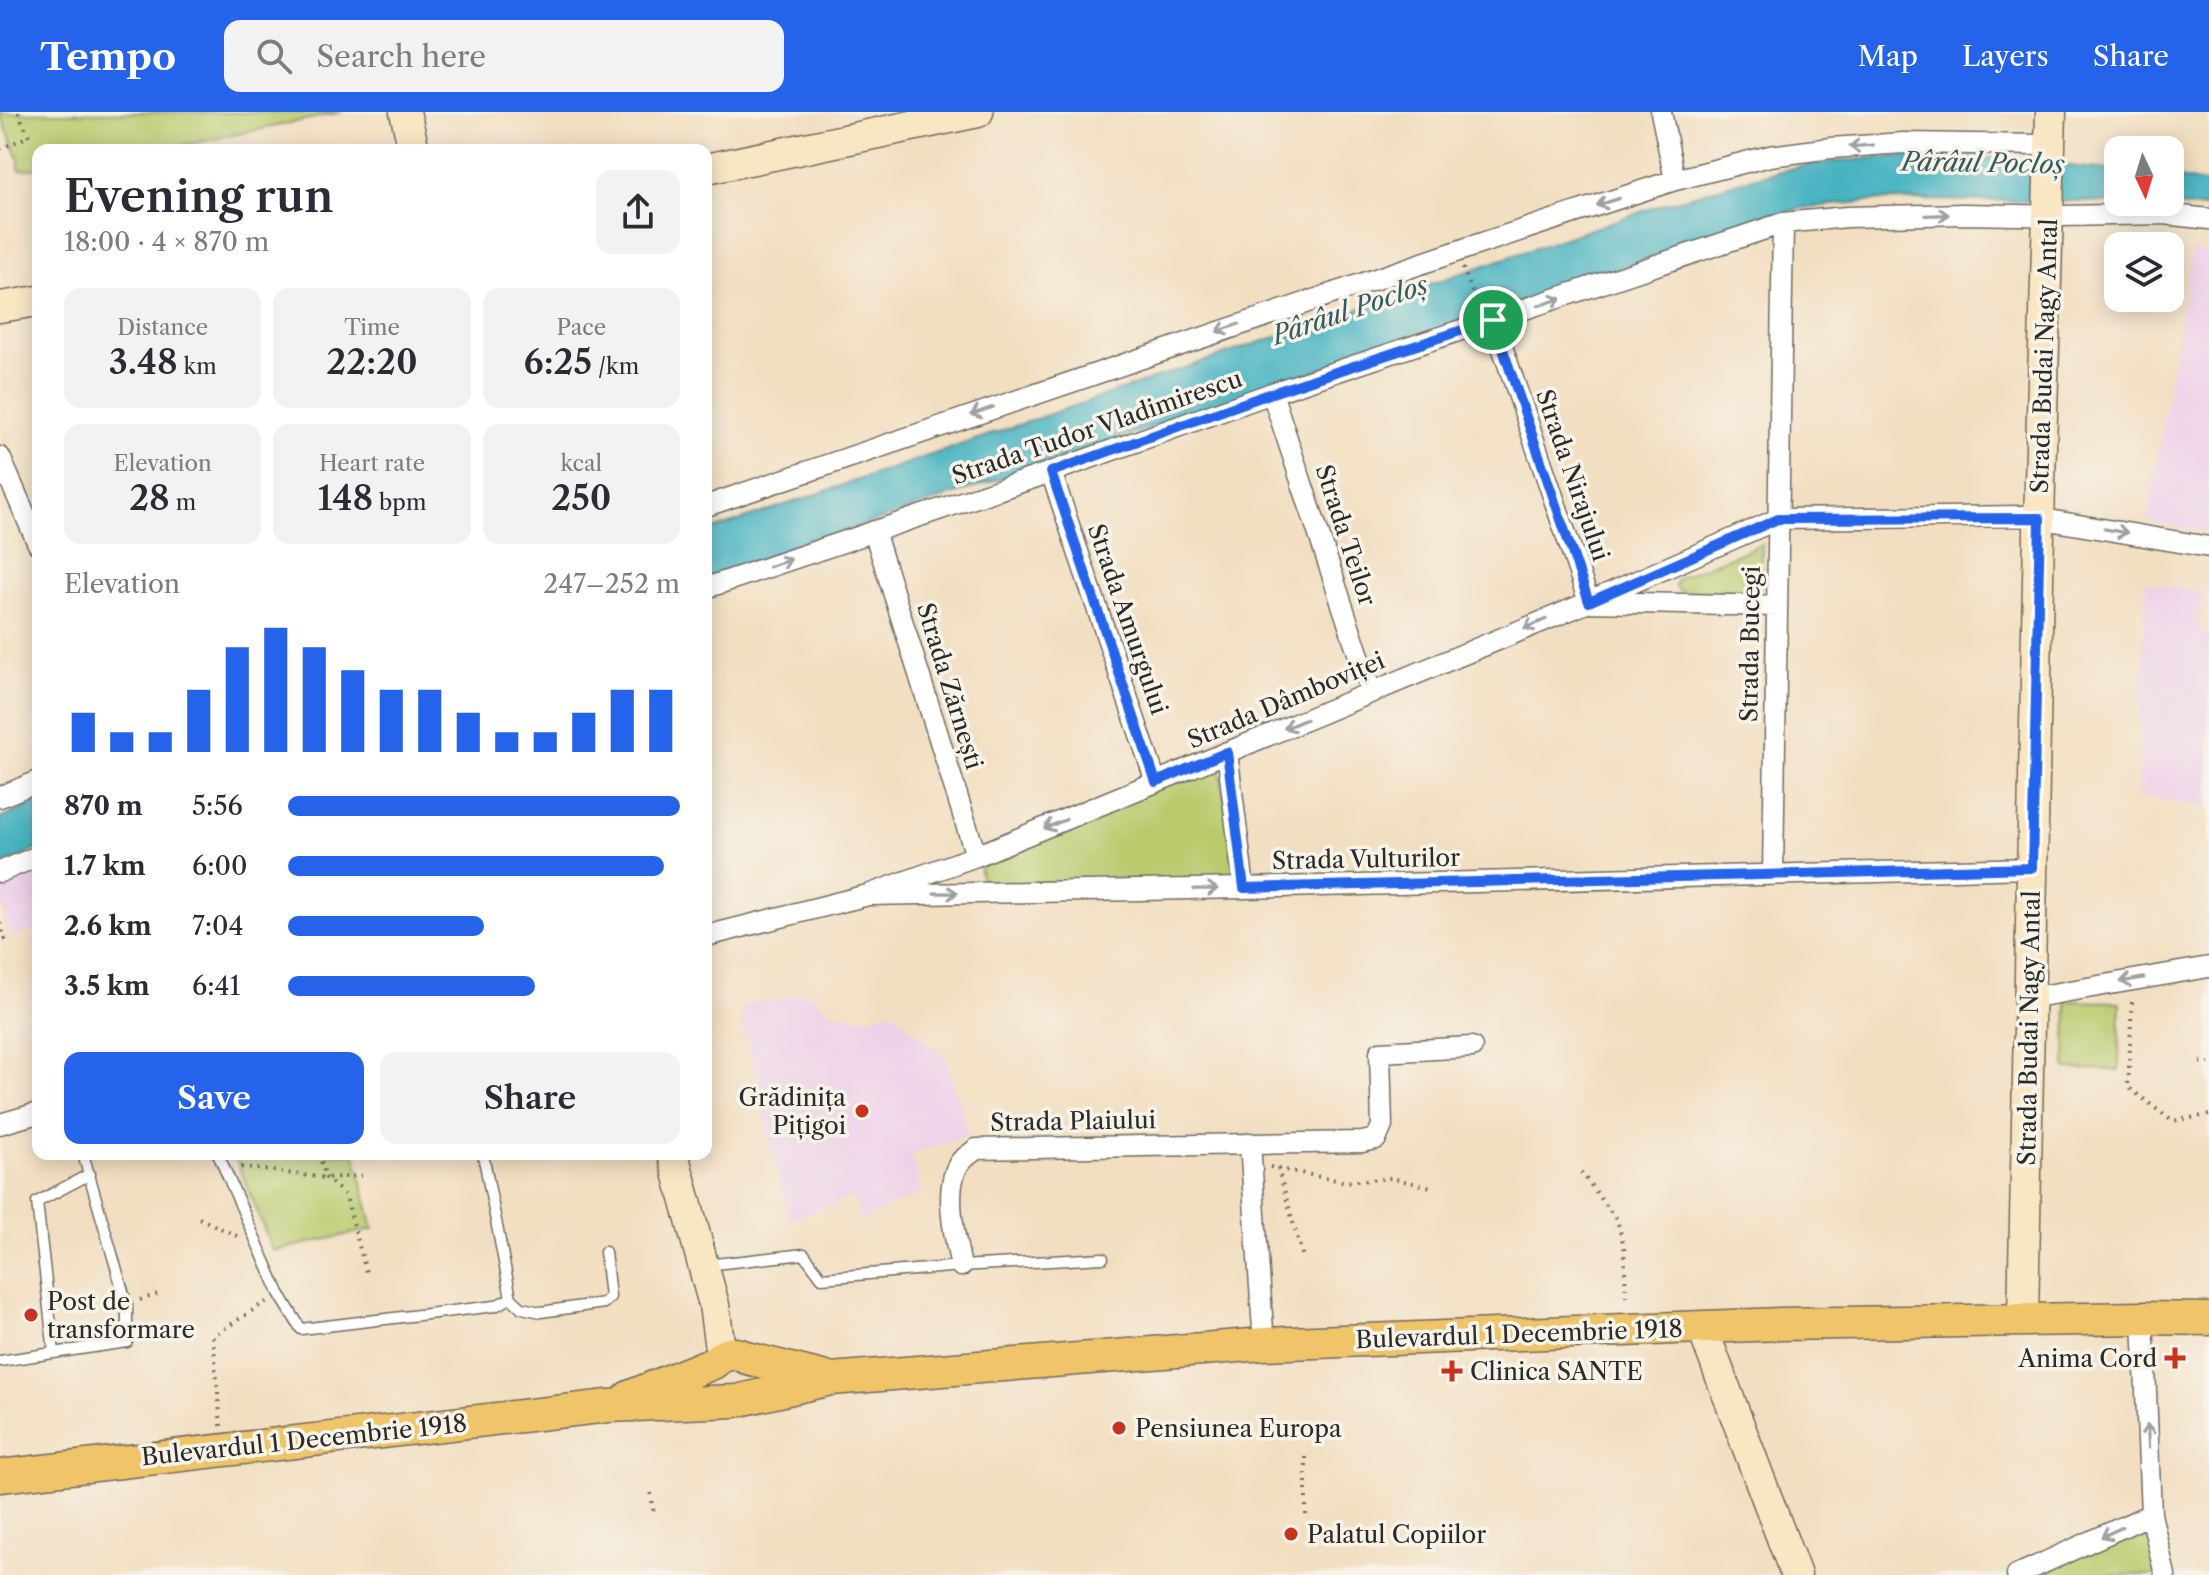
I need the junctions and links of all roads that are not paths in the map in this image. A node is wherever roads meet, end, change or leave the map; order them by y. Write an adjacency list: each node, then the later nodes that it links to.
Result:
1 (405, 112): 5 (main road)
2 (978, 112): 7 (main road)
3 (1661, 112): 8 (street)
4 (2051, 112): 6 (main road, Strada Budai Nagy Antal)
5 (413, 144)
6 (2051, 152): 8 (street, one-way to 8); 9 (main road, Strada Budai Nagy Antal)
7 (712, 168)
8 (1675, 180): 18 (street, one-way to 18)
9 (2049, 213): 10 (street, Strada Tudor Vladimirescu); 11 (street, Strada Tudor Vladimirescu, one-way to 9); 19 (main road, Strada Budai Nagy Antal)
10 (2209, 219)
11 (1783, 223): 14 (street, Strada Tudor Vladimirescu, one-way to 11); 20 (street, Strada Bucegi)
12 (32, 302): 13 (main road)
13 (0, 307)
14 (1493, 320): 15 (street, Strada Tudor Vladimirescu); 25 (street, Strada Nirajului)
15 (1272, 393): 17 (street, Strada Tudor Vladimirescu); 27 (street, Strada Teilor)
16 (0, 457): 21 (street)
17 (1051, 472): 22 (street, Strada Tudor Vladimirescu); 29 (street, Strada Amurgului)
18 (712, 504)
19 (2040, 518): 20 (street, Strada Dâmboviței); 23 (street, Strada Dâmboviței, one-way to 23); 34 (main road, Strada Budai Nagy Antal)
20 (1778, 519): 25 (street, Strada Dâmboviței); 26 (street, Strada Bucegi)
21 (32, 530)
22 (874, 531): 24 (street, Strada Tudor Vladimirescu, one-way to 22); 32 (street, Strada Zărnești)
23 (2209, 547)
24 (712, 586)
25 (1589, 602): 26 (street, Strada Dâmboviței); 27 (street, Strada Dâmboviței, one-way to 27)
26 (1777, 606): 36 (street, Strada Bucegi)
27 (1371, 692): 28 (street, Strada Dâmboviței, one-way to 28)
28 (1227, 752): 29 (street, Strada Dâmboviței); 37 (street)
29 (1156, 782): 32 (street, Strada Dâmboviței, one-way to 32)
30 (32, 784): 31 (street)
31 (0, 797)
32 (976, 856): 38 (street, Strada Dâmboviței)
33 (32, 859): 35 (street)
34 (2032, 868): 36 (street, Strada Vulturilor); 41 (main road, Strada Budai Nagy Antal)
35 (0, 872)
36 (1773, 874): 37 (street, Strada Vulturilor)
37 (1244, 888): 38 (street, Strada Vulturilor, one-way to 37)
38 (868, 895): 39 (street, Strada Vulturilor)
39 (712, 934)
40 (2209, 967): 41 (street, one-way to 41)
41 (2029, 998): 59 (main road, Strada Budai Nagy Antal)
42 (1472, 1047): 47 (street, Strada Plaiului)
43 (0, 1107): 44 (street)
44 (32, 1110)
45 (32, 1112): 46 (street)
46 (0, 1124)
47 (1251, 1153): 56 (street, Strada Plaiului); 62 (street)
48 (85, 1160): 52 (lane)
49 (220, 1160): 57 (lane)
50 (484, 1160): 57 (lane)
51 (675, 1160): 55 (main road)
52 (90, 1174): 63 (lane); 63 (lane)
53 (605, 1252): 57 (lane)
54 (1103, 1258): 56 (lane)
55 (703, 1266): 56 (lane); 64 (main road)
56 (961, 1266)
57 (511, 1298)
58 (2143, 1318): 59 (main road, Bulevardul 1 Decembrie 1918); 60 (main road, Bulevardul 1 Decembrie 1918); 70 (street, one-way to 58)
59 (2023, 1319): 61 (main road, Bulevardul 1 Decembrie 1918)
60 (2209, 1319)
61 (1702, 1327): 62 (main road, Bulevardul 1 Decembrie 1918); 71 (main road)
62 (1264, 1344): 66 (main road, Bulevardul 1 Decembrie 1918)
63 (54, 1353): 65 (lane)
64 (730, 1358): 66 (main road, Bulevardul 1 Decembrie 1918); 67 (main road); 68 (main road, Bulevardul 1 Decembrie 1918)
65 (0, 1361)
66 (831, 1379): 67 (main road, Bulevardul 1 Decembrie 1918)
67 (736, 1399): 68 (main road, Bulevardul 1 Decembrie 1918)
68 (608, 1406): 69 (main road, Bulevardul 1 Decembrie 1918)
69 (0, 1476)
70 (2151, 1514): 72 (street, one-way to 72); 73 (street)
71 (1796, 1575)
72 (2017, 1575)
73 (2165, 1575)

